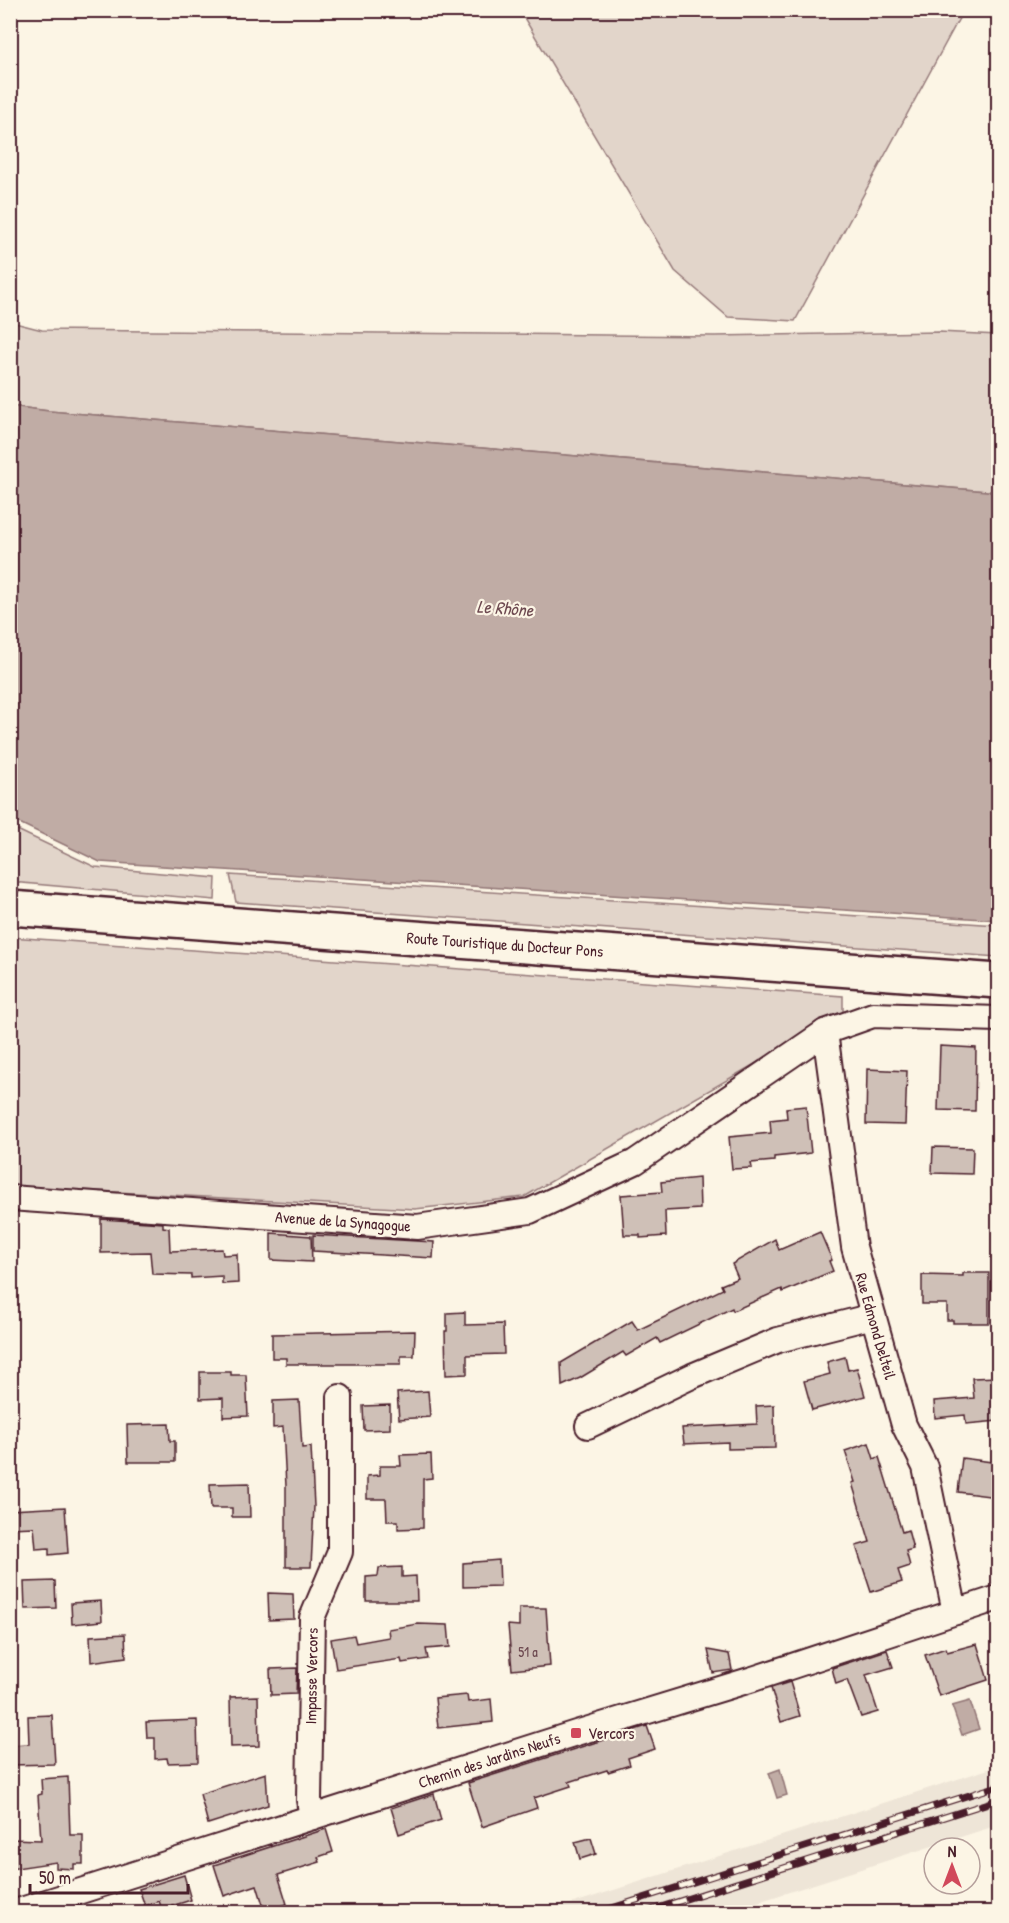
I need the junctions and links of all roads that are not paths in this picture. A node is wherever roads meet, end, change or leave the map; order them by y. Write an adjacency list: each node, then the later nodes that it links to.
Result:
1 (10, 908): 2 (highway, Route Touristique du Docteur Pons)
2 (999, 981)
3 (999, 1019): 4 (street, Avenue de la Synagogue)
4 (825, 1032): 5 (street, Avenue de la Synagogue); 6 (street, Rue Edmond Delteil)
5 (10, 1198)
6 (873, 1316): 8 (street); 10 (street, Rue Edmond Delteil)
7 (339, 1397): 11 (street, Impasse Vercors)
8 (588, 1426)
9 (999, 1598): 10 (street, Chemin des Jardins Neufs)
10 (955, 1612): 11 (street, Chemin des Jardins Neufs)
11 (312, 1817): 12 (street, Chemin des Jardins Neufs)
12 (15, 1912)

